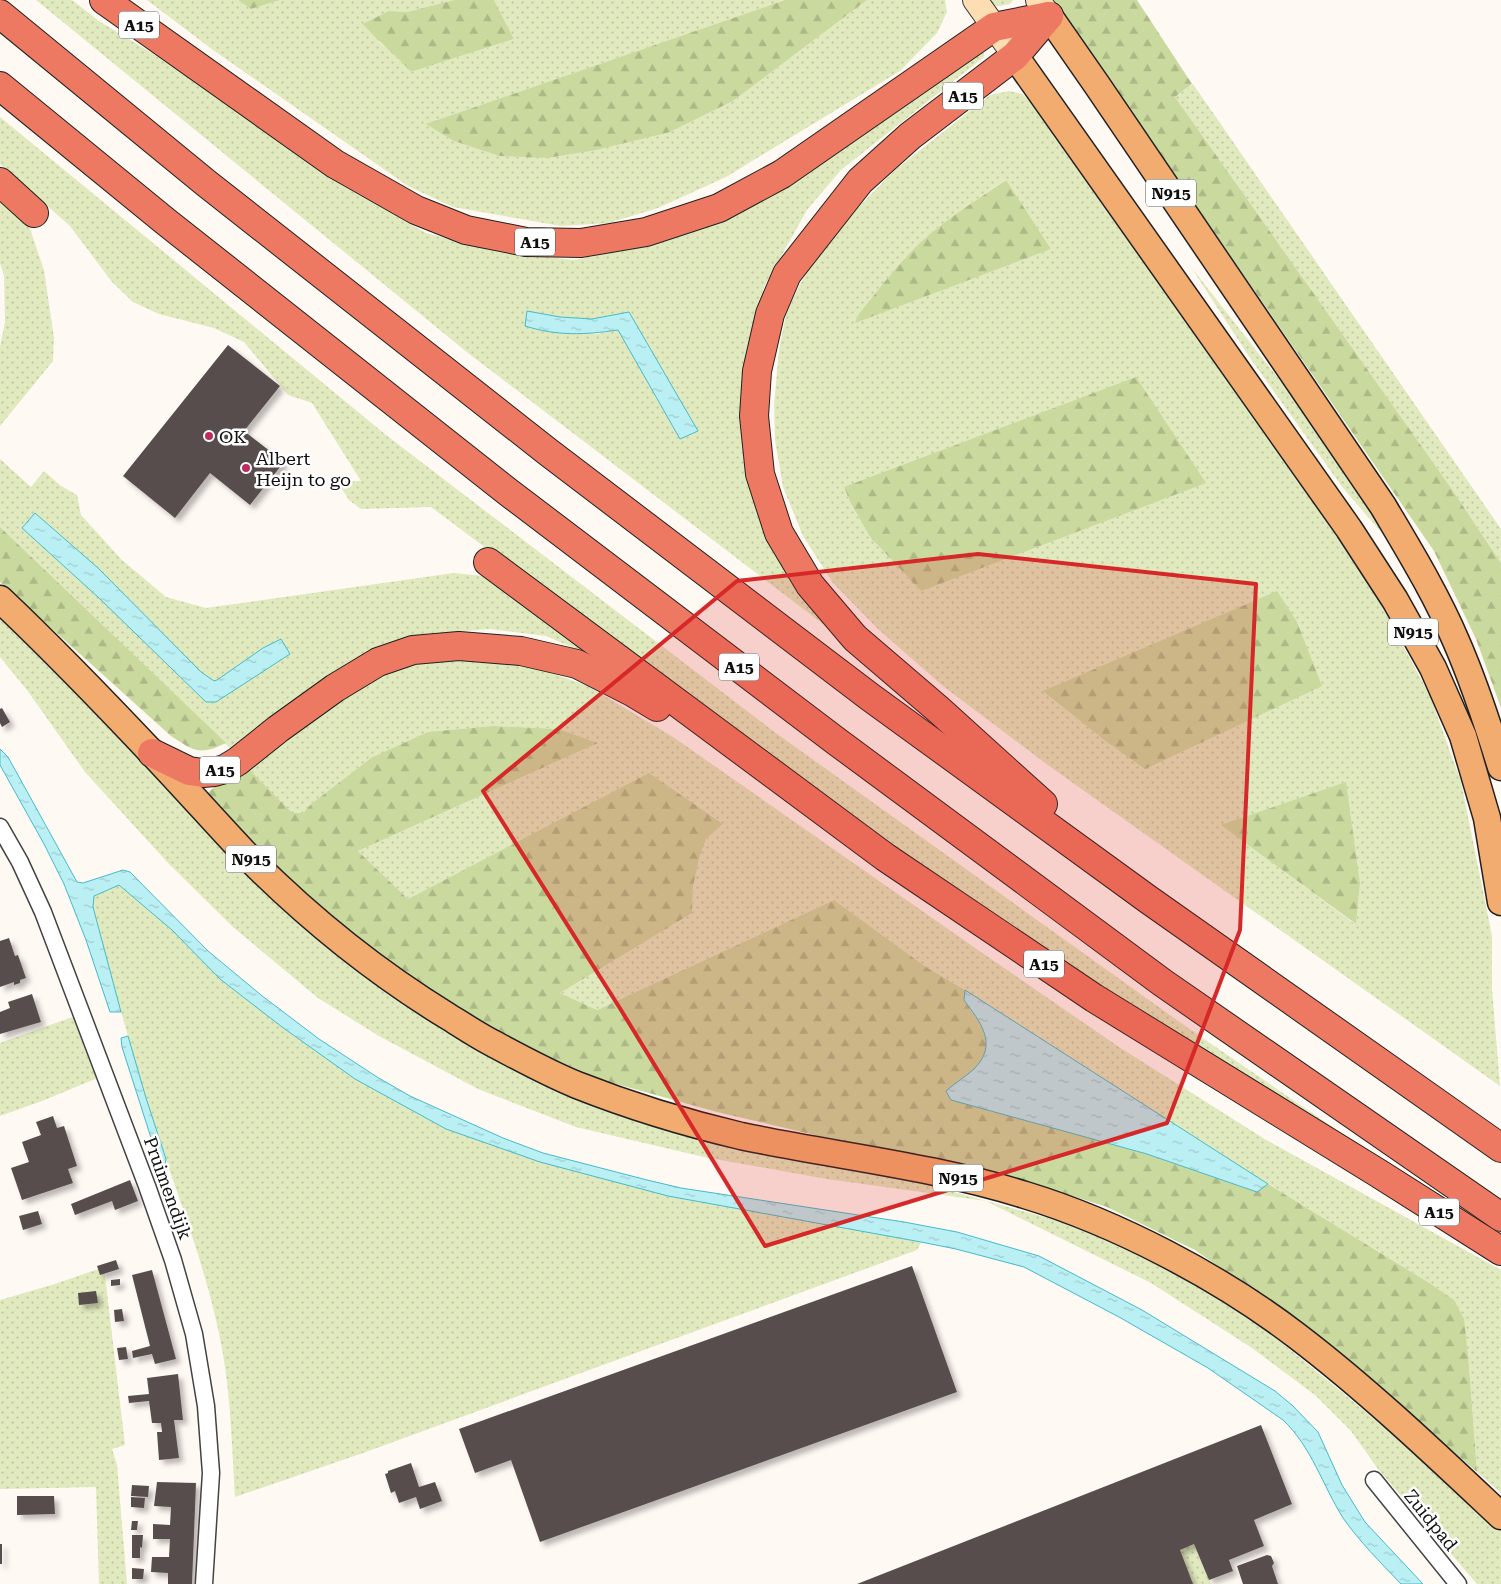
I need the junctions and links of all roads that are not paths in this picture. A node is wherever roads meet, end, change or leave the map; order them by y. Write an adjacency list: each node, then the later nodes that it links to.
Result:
1 (104, 0): 5 (highway, A15)
2 (975, 0): 5 (main road, N915)
3 (1043, 8): 5 (highway, A15); 6 (highway, A15); 14 (main road, N915)
4 (0, 14): 16 (highway, A15)
5 (994, 27): 6 (main road, N915)
6 (1016, 56): 16 (highway, A15); 17 (main road, N915)
7 (0, 86): 19 (highway, A15)
8 (0, 182): 9 (highway)
9 (34, 212)
10 (488, 562): 12 (highway, A15)
11 (0, 599): 13 (main road, N915)
12 (722, 737): 13 (highway, A15); 20 (highway, A15)
13 (152, 753): 22 (main road, N915)
14 (1501, 768)
15 (0, 827): 23 (street, Pruimendijk)
16 (1149, 900): 18 (highway, A15)
17 (1501, 902)
18 (1501, 1148)
19 (1501, 1217)
20 (1501, 1251)
21 (1374, 1480): 24 (street, Zuidpad)
22 (1501, 1516)
23 (204, 1584)
24 (1458, 1584)

